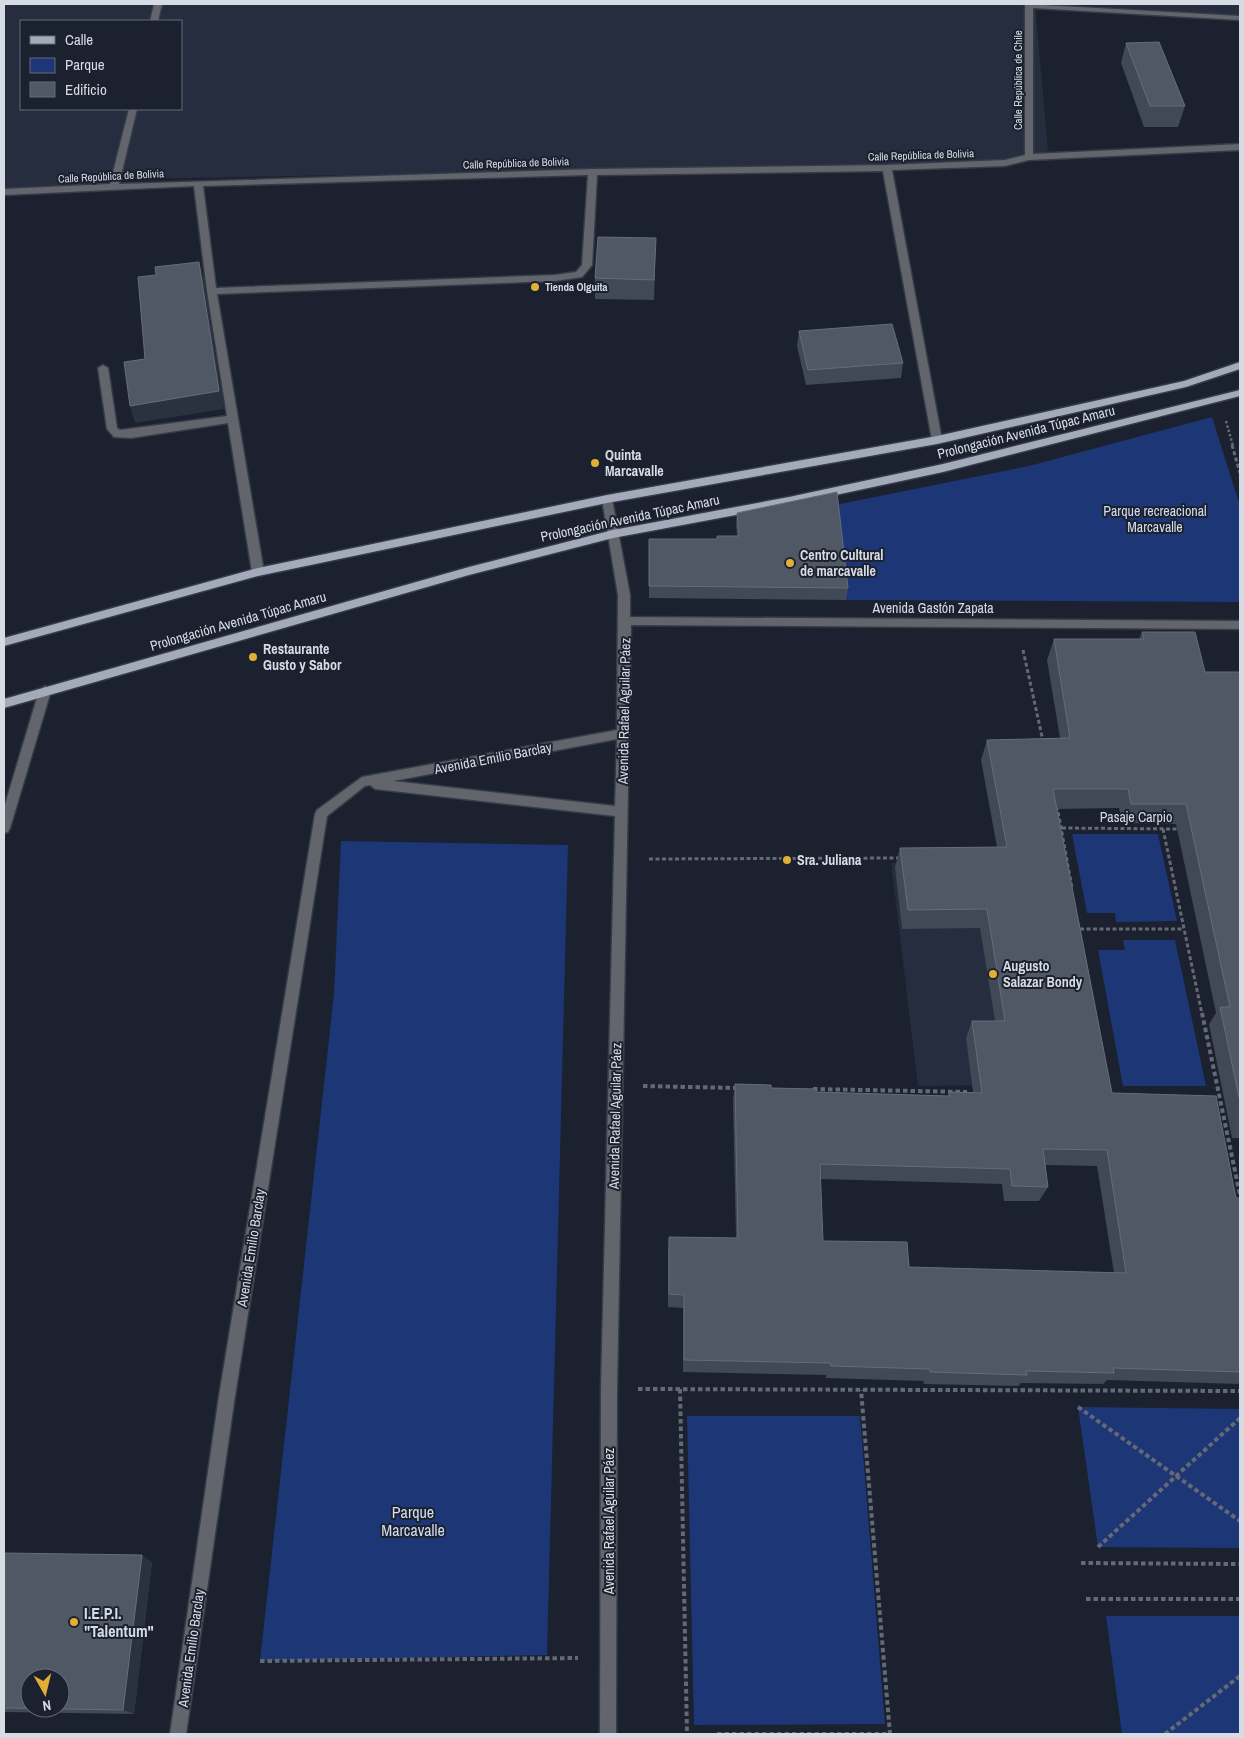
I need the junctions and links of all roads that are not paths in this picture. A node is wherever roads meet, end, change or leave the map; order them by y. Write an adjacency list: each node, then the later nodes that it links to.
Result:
1 (158, 4): 4 (street)
2 (1029, 4): 3 (street); 7 (street, Calle República de Chile)
3 (1240, 18)
4 (154, 20)
5 (133, 110): 11 (street)
6 (1240, 147): 7 (street, Calle República de Bolivia)
7 (1029, 157): 8 (street, Calle República de Bolivia)
8 (886, 168): 9 (street, Calle República de Bolivia); 18 (street)
9 (593, 172): 10 (street, Calle República de Bolivia); 13 (street)
10 (198, 183): 11 (street, Calle República de Bolivia); 13 (street)
11 (114, 187): 12 (street, Calle República de Bolivia)
12 (4, 192)
13 (212, 291): 17 (street)
14 (1240, 365): 18 (main road, Prolongación Avenida Túpac Amaru)
15 (103, 368): 17 (street)
16 (1240, 393): 20 (main road, Prolongación Avenida Túpac Amaru)
17 (232, 419): 21 (street)
18 (937, 440): 19 (main road, Prolongación Avenida Túpac Amaru)
19 (606, 498): 20 (street, Avenida Rafael Aguilar Páez); 21 (main road, Prolongación Avenida Túpac Amaru)
20 (613, 534): 22 (street, Avenida Rafael Aguilar Páez); 25 (main road, Prolongación Avenida Túpac Amaru)
21 (258, 572): 24 (main road, Prolongación Avenida Túpac Amaru)
22 (626, 621): 23 (street, Avenida Gastón Zapata); 27 (street, Avenida Rafael Aguilar Páez)
23 (1240, 625)
24 (4, 642)
25 (45, 690): 26 (main road, Prolongación Avenida Túpac Amaru); 30 (street)
26 (4, 704)
27 (624, 733): 28 (street, Avenida Emilio Barclay); 29 (street, Avenida Rafael Aguilar Páez)
28 (362, 782): 29 (street, Avenida Emilio Barclay); 31 (street, Avenida Emilio Barclay)
29 (622, 812): 32 (street, Avenida Rafael Aguilar Páez)
30 (4, 828)
31 (178, 1734)
32 (608, 1734)

